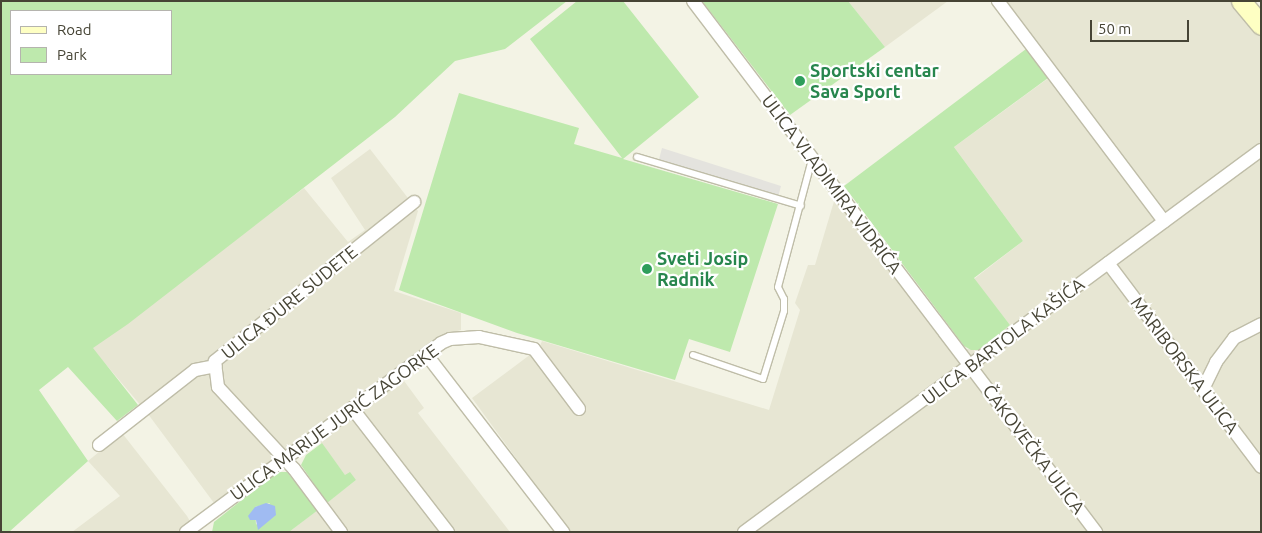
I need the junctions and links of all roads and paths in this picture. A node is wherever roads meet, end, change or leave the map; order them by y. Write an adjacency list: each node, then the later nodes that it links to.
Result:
1 (693, 1): 7 (street, ULICA VLADIMIRA VIDRIĆA)
2 (998, 1): 10 (street)
3 (1241, 1): 4 (main road)
4 (1261, 25)
5 (1261, 150): 10 (street, ULICA BARTOLA KAŠIĆA)
6 (637, 157): 9 (lane)
7 (812, 159): 9 (lane); 16 (street, ULICA VLADIMIRA VIDRIĆA)
8 (414, 202): 15 (street, ULICA ĐURE SUDETE)
9 (801, 206): 14 (lane)
10 (1164, 221): 11 (street, ULICA BARTOLA KAŠIĆA)
11 (1108, 263): 16 (street, ULICA BARTOLA KAŠIĆA); 17 (street, MARIBORSKA ULICA)
12 (1261, 324): 17 (street)
13 (426, 354): 18 (street, ULICA MARIJE JURIĆ ZAGORKE); 19 (street, ULICA MARIJE JURIĆ ZAGORKE); 26 (street)
14 (693, 356)
15 (216, 366): 20 (street); 21 (street, ULICA ĐURE SUDETE)
16 (971, 366): 27 (street, ULICA BARTOLA KAŠIĆA); 28 (street, ČAKOVEČKA ULICA)
17 (1202, 389): 22 (street, MARIBORSKA ULICA)
18 (352, 408): 21 (street, ULICA MARIJE JURIĆ ZAGORKE); 25 (street)
19 (579, 409)
20 (99, 446)
21 (284, 459): 23 (street, ULICA MARIJE JURIĆ ZAGORKE); 24 (street, ULICA ĐURE SUDETE)
22 (1261, 468)
23 (194, 529)
24 (341, 532)
25 (448, 532)
26 (563, 532)
27 (744, 532)
28 (1096, 532)

